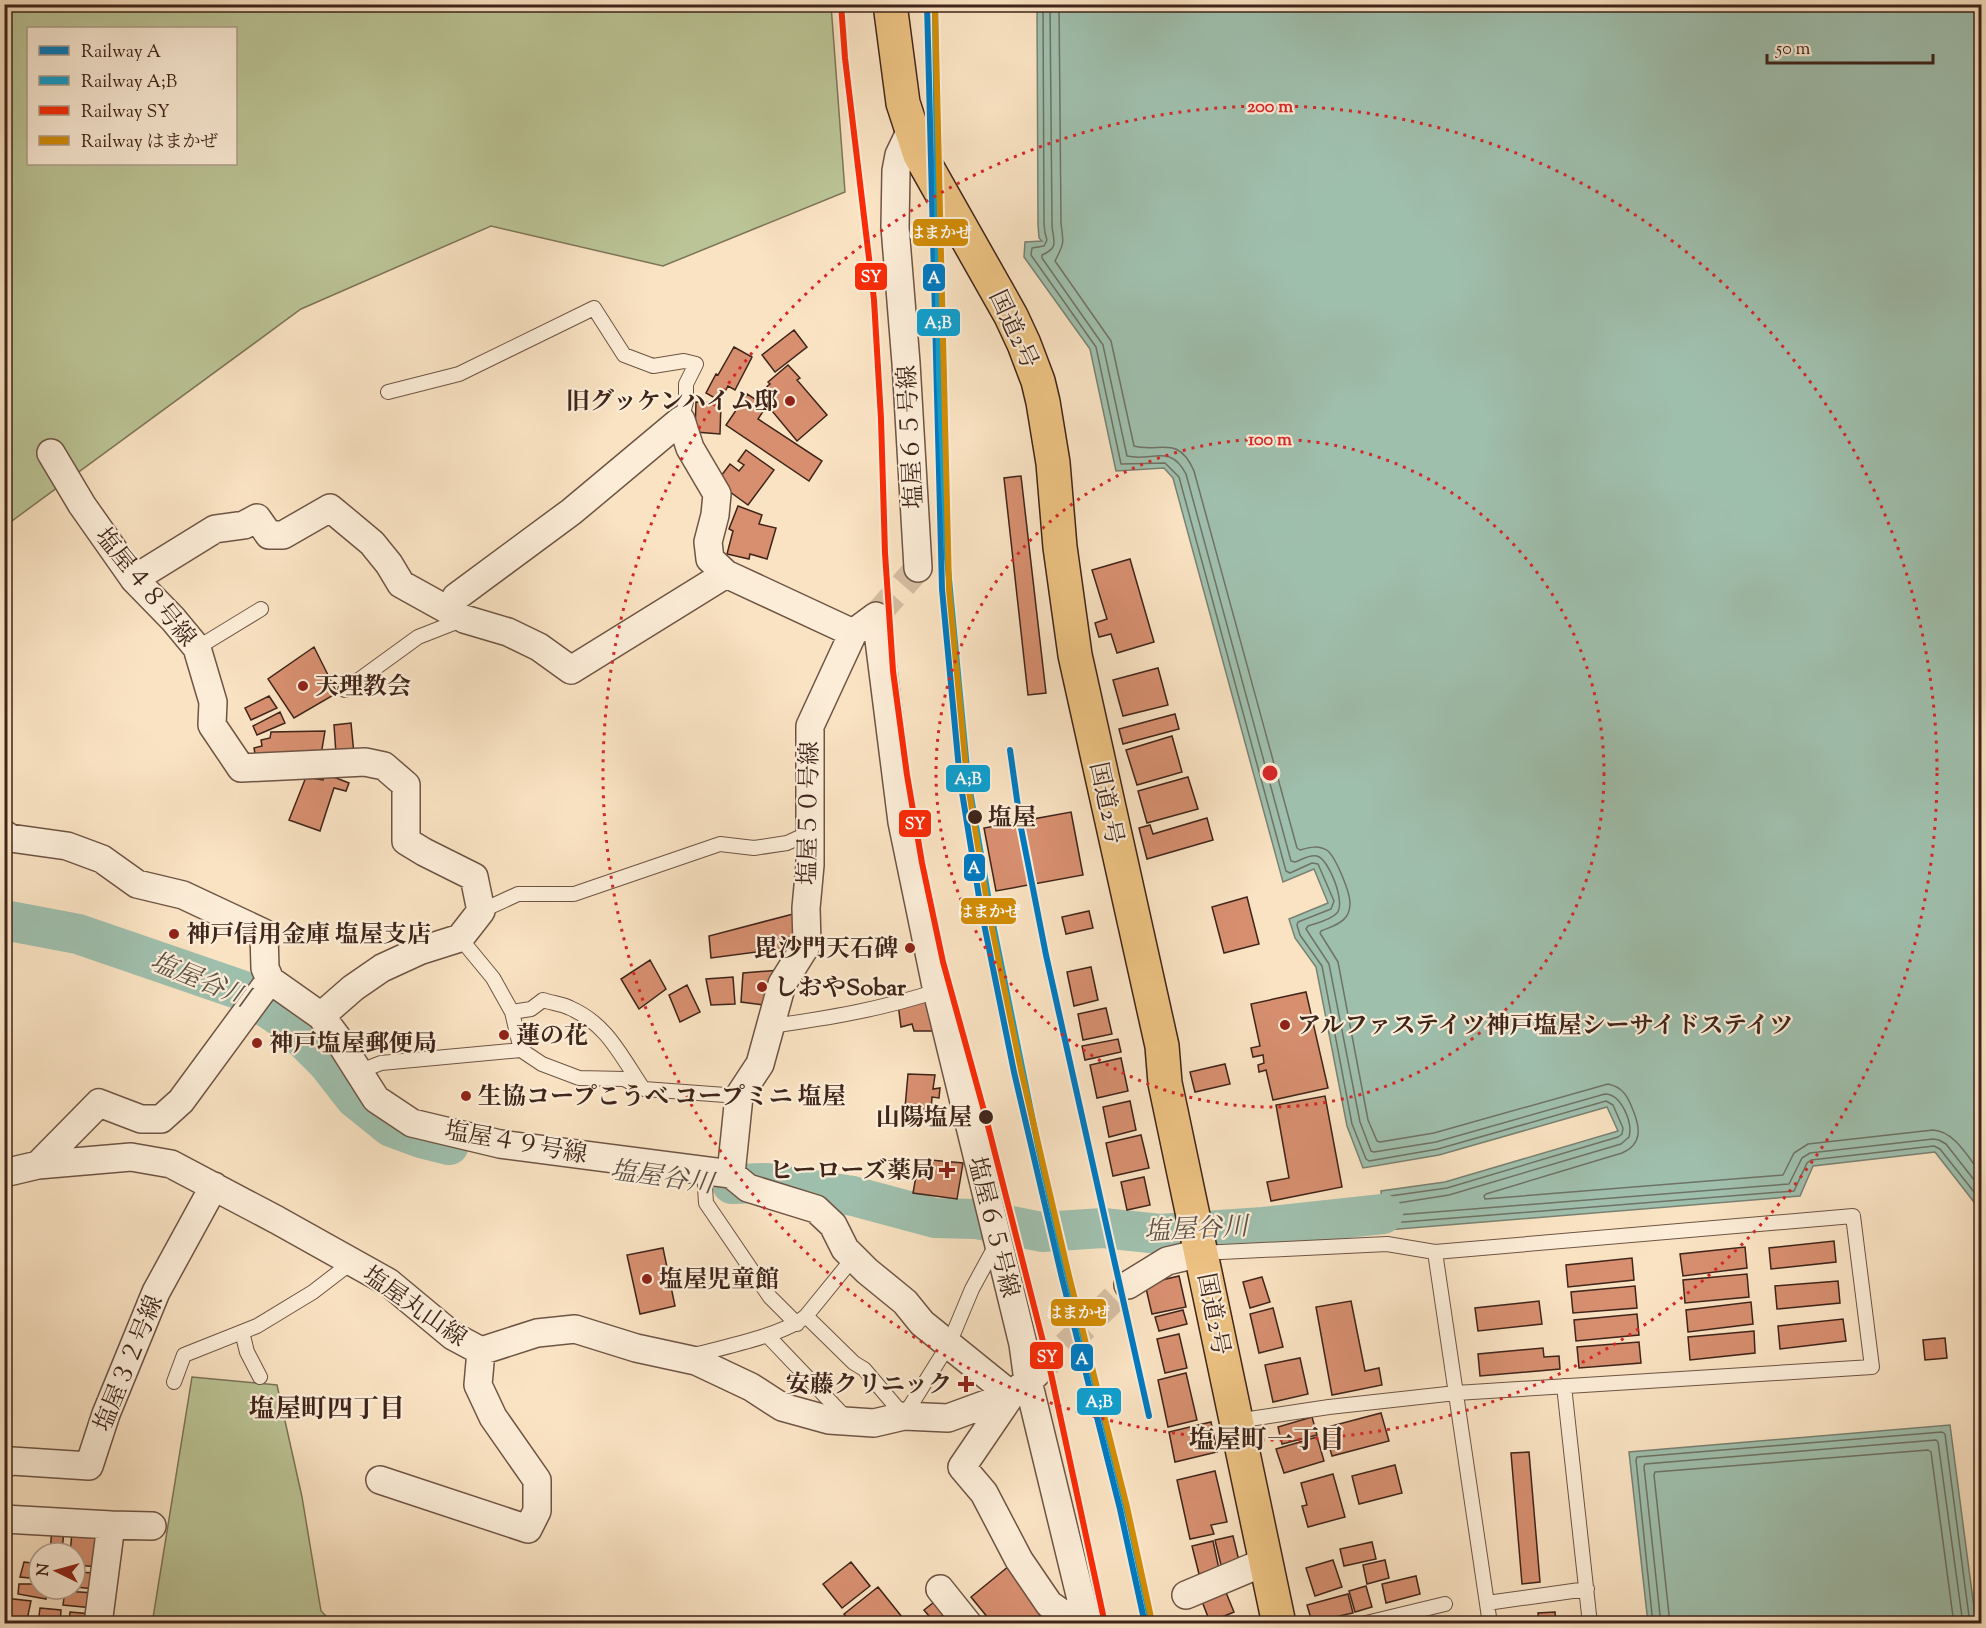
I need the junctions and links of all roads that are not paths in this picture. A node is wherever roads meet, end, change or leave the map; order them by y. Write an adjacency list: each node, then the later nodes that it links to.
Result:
1 (890, 4): 2 (highway, 国道2号)
2 (916, 143): 6 (street, 塩屋６５号線); 33 (highway, 国道2号)
3 (388, 392): 4 (lane)
4 (681, 420): 7 (street); 9 (street)
5 (51, 453): 8 (street, 塩屋４８号線)
6 (918, 568)
7 (726, 574): 9 (street); 11 (street)
8 (134, 579): 9 (street); 12 (street, 塩屋４８号線)
9 (460, 608): 13 (lane)
10 (261, 609): 12 (lane)
11 (853, 633): 14 (street, 塩屋５０号線); 19 (street, 塩屋６５号線)
12 (197, 648): 16 (street, 塩屋４８号線)
13 (345, 690)
14 (811, 832): 16 (lane); 22 (street, 塩屋５０号線)
15 (4, 834): 18 (street)
16 (481, 911): 17 (street)
17 (460, 938): 20 (lane); 21 (street)
18 (267, 984): 21 (street, 塩屋４９号線); 27 (street)
19 (937, 991): 22 (lane); 32 (street, 塩屋６５号線)
20 (512, 1012): 23 (lane); 25 (lane)
21 (321, 1016): 24 (street, 塩屋４９号線)
22 (772, 1026): 26 (street, 塩屋５０号線)
23 (521, 1050): 24 (lane); 25 (lane)
24 (358, 1072): 29 (street, 塩屋４９号線)
25 (644, 1089): 26 (lane)
26 (739, 1096): 30 (street, 塩屋５０号線)
27 (38, 1165): 28 (street, 塩屋丸山線); 31 (street, 塩屋丸山線)
28 (4, 1173)
29 (705, 1179): 30 (street, 塩屋４９号線); 38 (lane)
30 (738, 1180): 35 (street, 塩屋４９号線)
31 (214, 1186): 36 (street, 塩屋丸山線); 52 (street, 塩屋３２号線)
32 (997, 1243): 41 (lane); 46 (street, 塩屋６５号線)
33 (1200, 1249): 34 (lane); 37 (street); 51 (highway, 国道2号)
34 (1435, 1252): 47 (lane); 48 (lane)
35 (854, 1257): 38 (lane); 41 (street, 塩屋４９号線)
36 (352, 1262): 39 (lane, 塩屋３２号線); 42 (street, 塩屋丸山線)
37 (1128, 1285)
38 (801, 1320): 40 (lane); 49 (lane)
39 (242, 1332): 44 (lane); 45 (lane, 塩屋３２号線)
40 (767, 1335): 43 (lane); 50 (lane)
41 (949, 1344): 46 (street, 塩屋４９号線); 49 (lane)
42 (482, 1351): 43 (street, 塩屋丸山線); 53 (street)
43 (685, 1358): 50 (street, 塩屋丸山線)
44 (260, 1377)
45 (174, 1382)
46 (1025, 1383): 49 (street, 塩屋丸山線); 65 (street); 66 (street, 塩屋６５号線)
47 (1564, 1386): 48 (lane); 59 (lane)
48 (1455, 1393): 51 (lane); 61 (lane)
49 (904, 1416): 50 (street, 塩屋丸山線)
50 (850, 1421)
51 (1235, 1421): 57 (highway, 国道2号)
52 (4, 1464)
53 (380, 1480)
54 (4, 1519): 55 (street)
55 (111, 1525): 56 (street); 63 (street)
56 (152, 1526)
57 (1267, 1561): 60 (street); 67 (highway, 国道2号)
58 (940, 1589): 64 (street)
59 (1587, 1589): 61 (lane); 70 (lane)
60 (1186, 1595)
61 (1487, 1603): 69 (lane)
62 (1445, 1604): 68 (lane)
63 (98, 1623)
64 (968, 1623)
65 (1077, 1623)
66 (1088, 1623)
67 (1279, 1623)
68 (1362, 1623)
69 (1490, 1623)
70 (1590, 1623)

